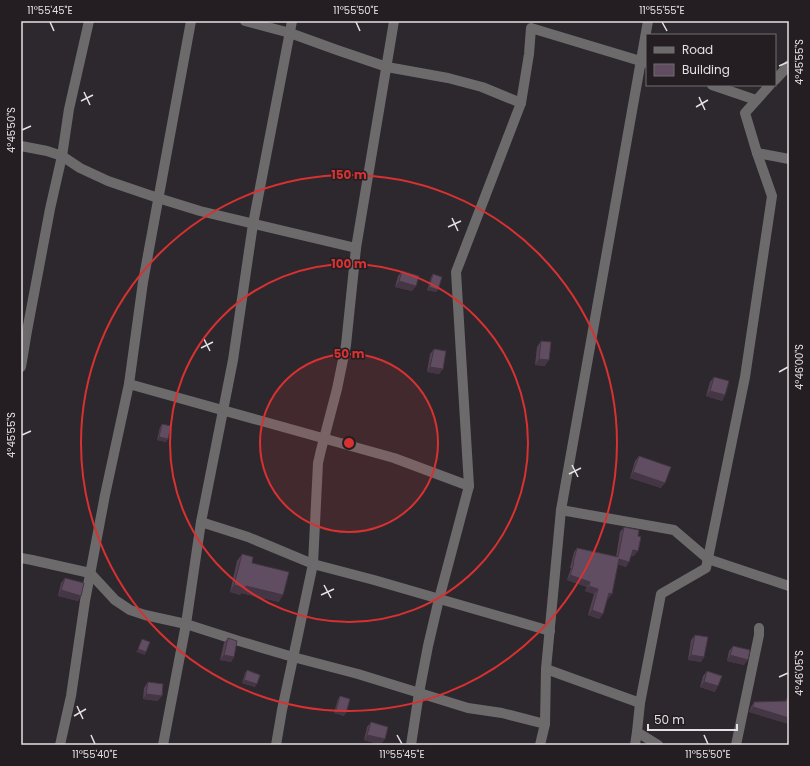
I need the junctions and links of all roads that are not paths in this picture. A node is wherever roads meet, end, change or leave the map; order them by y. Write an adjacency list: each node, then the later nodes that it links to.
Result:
1 (89, 21): 21 (street)
2 (191, 21): 23 (street)
3 (245, 21): 8 (street)
4 (292, 21): 8 (street)
5 (394, 21): 13 (street)
6 (648, 21): 9 (street)
7 (532, 25): 11 (street); 18 (street)
8 (290, 33): 13 (street); 24 (street)
9 (647, 34)
10 (646, 42): 11 (street)
11 (644, 62): 31 (street)
12 (789, 65): 14 (street)
13 (386, 67): 18 (street); 25 (street)
14 (776, 79)
15 (715, 86): 17 (street)
16 (769, 86): 17 (street)
17 (756, 100): 20 (street)
18 (521, 103): 30 (street)
19 (21, 146): 21 (street)
20 (757, 153): 22 (street); 34 (street)
21 (62, 156): 23 (street); 26 (street)
22 (789, 158)
23 (158, 198): 24 (street); 27 (street)
24 (253, 224): 25 (street); 28 (street)
25 (356, 248): 29 (street)
26 (22, 362)
27 (129, 384): 28 (street); 36 (street)
28 (222, 410): 29 (street); 32 (street)
29 (324, 439): 30 (street); 35 (street)
30 (469, 486): 38 (street)
31 (561, 510): 34 (street); 41 (street)
32 (201, 522): 35 (street); 39 (street)
33 (21, 558): 36 (street)
34 (708, 559): 37 (street); 45 (street)
35 (313, 564): 38 (street); 42 (street)
36 (90, 573): 39 (street); 48 (street)
37 (789, 586)
38 (439, 599): 41 (street); 44 (street)
39 (186, 624): 42 (street); 49 (street)
40 (759, 628): 55 (street)
41 (550, 631): 43 (street)
42 (293, 657): 44 (street); 50 (street)
43 (546, 669): 45 (street); 46 (street)
44 (419, 693): 46 (street); 51 (street)
45 (640, 703): 47 (street)
46 (545, 724): 52 (street)
47 (637, 732): 53 (street); 54 (street)
48 (60, 745)
49 (163, 745)
50 (276, 745)
51 (411, 745)
52 (540, 745)
53 (635, 745)
54 (658, 745)
55 (736, 745)

